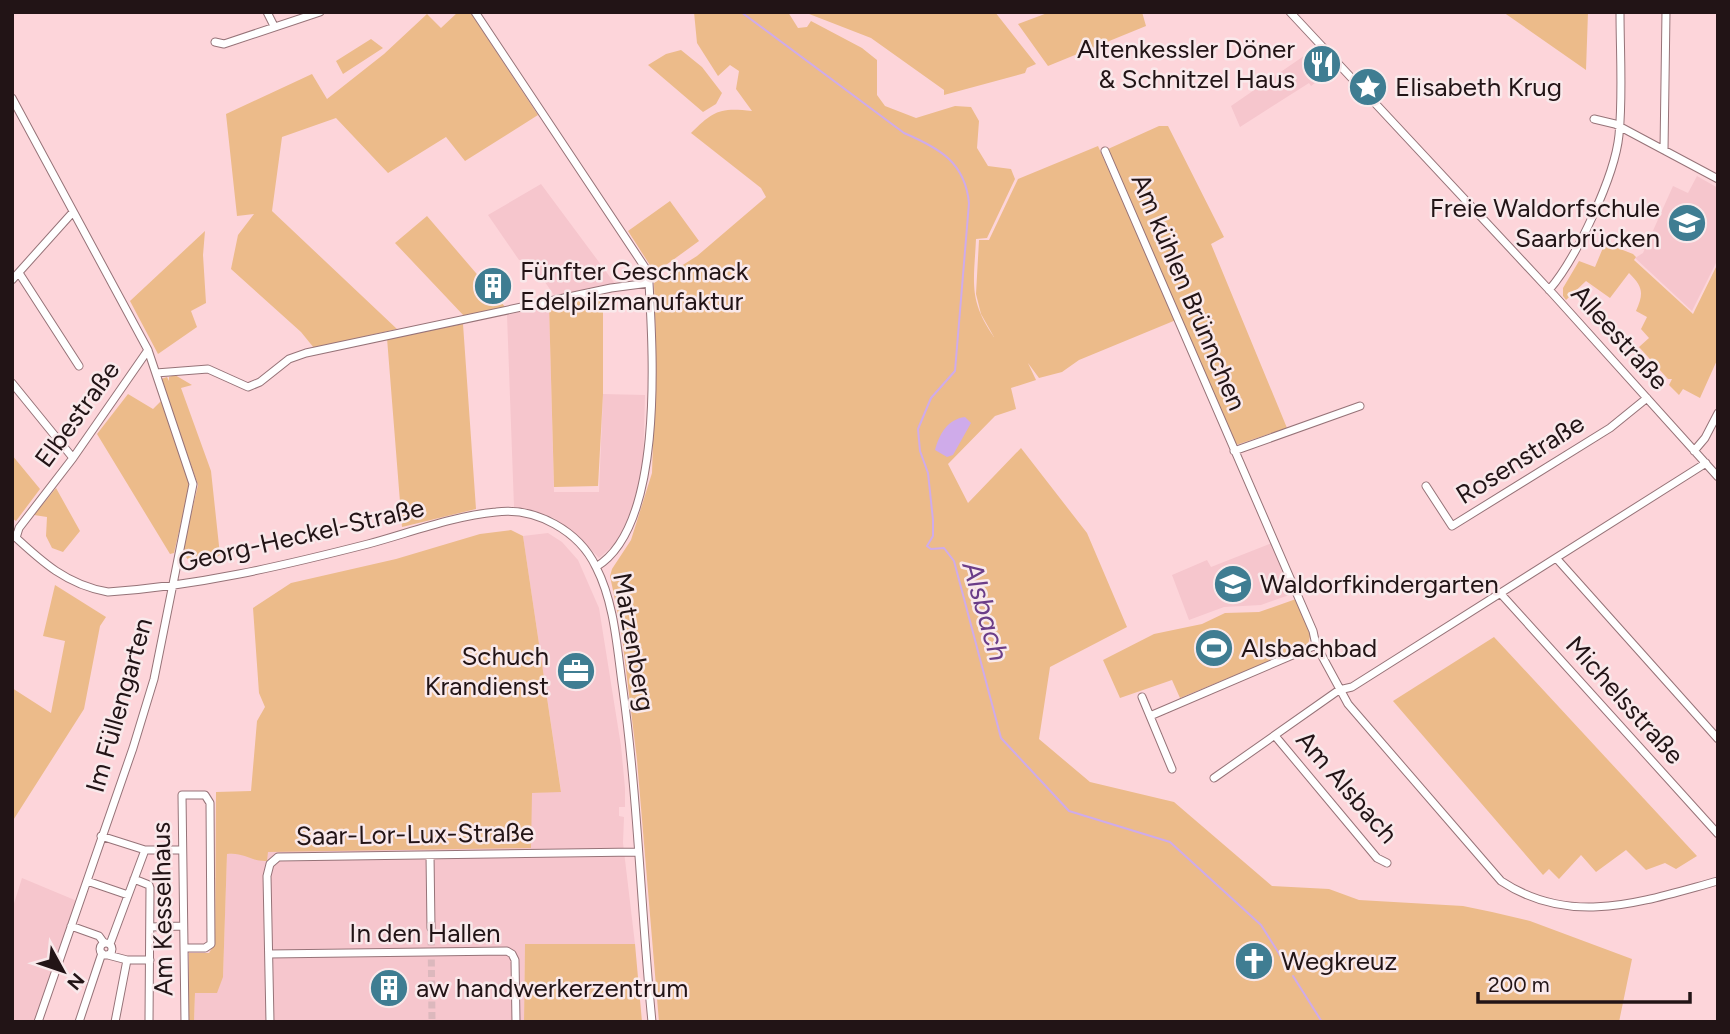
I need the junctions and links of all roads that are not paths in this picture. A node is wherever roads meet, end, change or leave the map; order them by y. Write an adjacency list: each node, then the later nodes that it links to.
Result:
1 (267, 12): 9 (street)
2 (289, 12): 8 (street)
3 (320, 12): 8 (street)
4 (475, 12): 20 (street, Matzenberg)
5 (1290, 12): 21 (street, Alleestraße)
6 (1620, 12): 13 (street)
7 (1666, 12): 14 (street)
8 (293, 20): 9 (street)
9 (274, 26): 10 (street)
10 (215, 43)
11 (12, 98): 17 (street, Im Füllengarten)
12 (1594, 119): 13 (street)
13 (1619, 126): 14 (street); 21 (street)
14 (1664, 150): 16 (street)
15 (1105, 151): 29 (street, Am kühlen Brünnchen)
16 (1718, 179)
17 (73, 212): 18 (street); 22 (street, Im Füllengarten)
18 (19, 273): 19 (street); 23 (street)
19 (12, 280)
20 (649, 283): 24 (street); 37 (street, Matzenberg)
21 (1549, 290): 26 (street, Alleestraße)
22 (148, 350): 24 (street, Im Füllengarten); 31 (street, Elbestraße)
23 (79, 366)
24 (156, 373): 38 (street, Im Füllengarten)
25 (12, 383): 31 (street)
26 (1647, 398): 30 (street, Alleestraße); 34 (street, Rosenstraße)
27 (1360, 406): 29 (street, Am kühlen Brünnchen)
28 (1718, 412): 30 (street)
29 (1234, 451): 40 (street, Am kühlen Brünnchen)
30 (1694, 451): 32 (street, Alleestraße)
31 (73, 458): 35 (street, Elbestraße)
32 (1706, 464): 33 (street, Alleestraße); 36 (street)
33 (1718, 477)
34 (1426, 486)
35 (14, 536): 38 (street, Georg-Heckel-Straße)
36 (1557, 559): 39 (street); 45 (street)
37 (596, 566): 38 (street, Georg-Heckel-Straße); 52 (street, Matzenberg)
38 (173, 586): 49 (street, Im Füllengarten)
39 (1501, 594): 41 (street); 48 (street, Michelsstraße)
40 (1316, 645): 41 (street, Am kühlen Brünnchen); 43 (street)
41 (1339, 690): 44 (street); 57 (street, Am kühlen Brünnchen)
42 (1142, 697): 43 (street)
43 (1150, 716): 46 (street)
44 (1276, 737): 47 (street); 54 (street, Am Alsbach)
45 (1718, 739)
46 (1172, 769)
47 (1214, 778)
48 (1718, 834)
49 (101, 836): 50 (street); 56 (street, Im Füllengarten)
50 (145, 850): 51 (street); 55 (street)
51 (182, 850): 60 (street, Am Kesselhaus); 64 (street, Am Kesselhaus)
52 (637, 852): 53 (street, Saar-Lor-Lux-Straße); 76 (street, Matzenberg)
53 (430, 855): 62 (street, In den Hallen); 66 (street, Saar-Lor-Lux-Straße)
54 (1387, 863)
55 (134, 879): 58 (street); 61 (street)
56 (87, 881): 58 (street); 59 (street, Im Füllengarten)
57 (1718, 881)
58 (128, 895): 63 (street)
59 (71, 926): 63 (street); 69 (street, Im Füllengarten)
60 (183, 926): 61 (street); 64 (street, Am Kesselhaus)
61 (150, 927): 68 (street)
62 (431, 928)
63 (107, 943): 65 (street)
64 (184, 948): 73 (street, Am Kesselhaus)
65 (105, 954): 67 (street); 70 (street)
66 (269, 954): 74 (street, Saar-Lor-Lux-Straße); 75 (street, In den Hallen)
67 (127, 960): 68 (street); 71 (street)
68 (150, 960): 72 (street)
69 (38, 1022)
70 (79, 1022)
71 (115, 1022)
72 (149, 1022)
73 (185, 1022)
74 (270, 1022)
75 (516, 1022)
76 (652, 1022)

